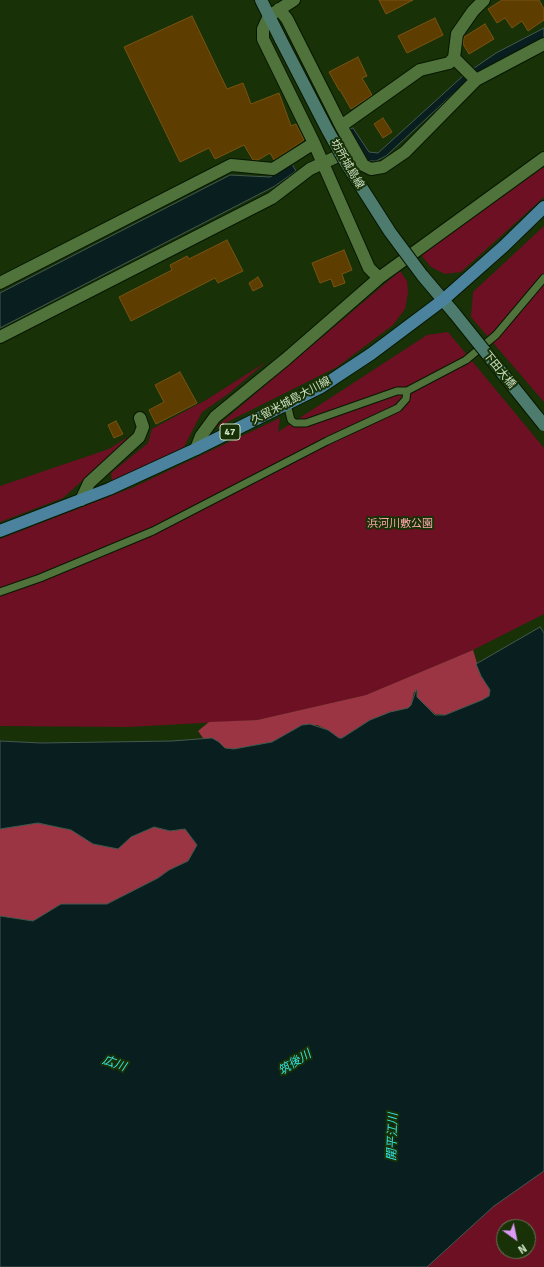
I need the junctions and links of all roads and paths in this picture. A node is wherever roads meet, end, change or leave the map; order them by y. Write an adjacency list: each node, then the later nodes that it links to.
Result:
1 (261, 0): 4 (main road, 坊所城島線)
2 (294, 0): 4 (street)
3 (484, 0): 6 (street)
4 (274, 13): 8 (street); 9 (street); 17 (main road, 坊所城島線, bridge)
5 (544, 44): 7 (street)
6 (454, 58): 7 (street); 8 (street)
7 (476, 80): 10 (street)
8 (341, 126): 10 (street)
9 (314, 143): 12 (street); 16 (street)
10 (354, 149): 12 (street)
11 (544, 158): 14 (street)
12 (322, 162): 14 (street); 19 (street)
13 (544, 207): 17 (main road, 久留米城島大川線 / 47)
14 (379, 278): 24 (street)
15 (544, 278): 20 (lane)
16 (0, 283)
17 (443, 300): 18 (main road, 坊所城島線); 21 (main road, 久留米城島大川線 / 47)
18 (455, 314): 23 (main road, 下田大橋, bridge)
19 (0, 337)
20 (407, 391): 21 (lane); 27 (lane)
21 (287, 404): 24 (main road, 久留米城島大川線 / 47)
22 (140, 418): 25 (street)
23 (544, 425)
24 (196, 449): 25 (main road, 久留米城島大川線 / 47)
25 (81, 500): 26 (main road, 久留米城島大川線 / 47)
26 (0, 531)
27 (0, 592)

